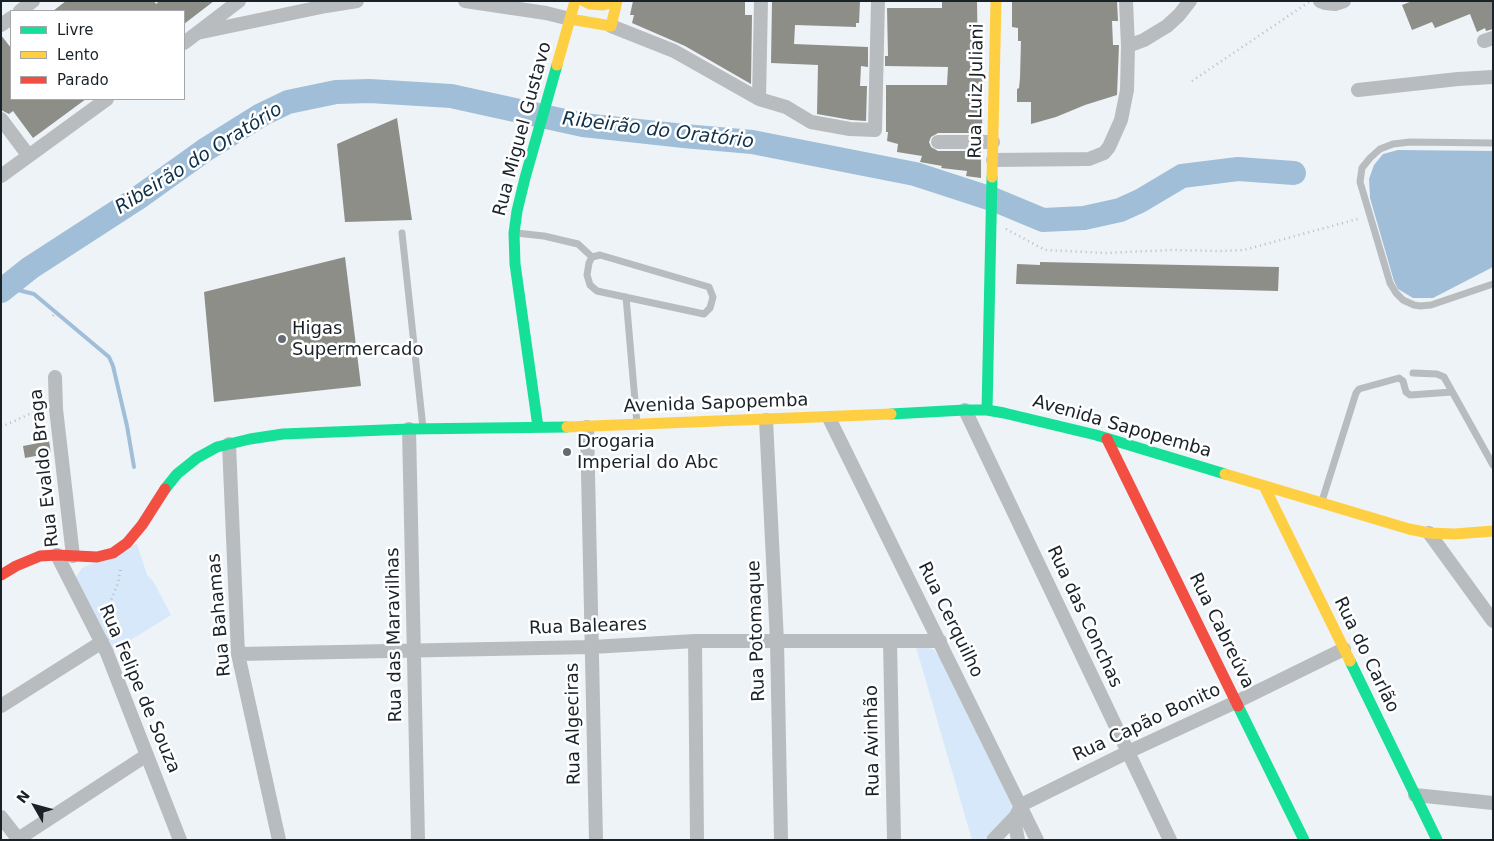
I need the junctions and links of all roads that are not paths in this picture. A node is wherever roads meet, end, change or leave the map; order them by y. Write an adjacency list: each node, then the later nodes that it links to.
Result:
1 (33, 1): 15 (street)
2 (239, 1): 18 (street)
3 (357, 1): 18 (street)
4 (465, 1): 16 (street)
5 (575, 1): 16 (street, Rua Miguel Gustavo)
6 (584, 1): 7 (street)
7 (617, 1): 17 (street)
8 (761, 1): 23 (street)
9 (878, 1): 23 (street)
10 (996, 1): 27 (street, Rua Luiz Juliani)
11 (1126, 1): 20 (street)
12 (1190, 1): 20 (street)
13 (1320, 1): 14 (street)
14 (1344, 1)
15 (21, 10)
16 (570, 19): 17 (street); 33 (street, Rua Miguel Gustavo)
17 (611, 26): 23 (street)
18 (198, 33): 19 (street)
19 (185, 42)
20 (1128, 46): 30 (street)
21 (1493, 78): 22 (street)
22 (1358, 90)
23 (759, 99)
24 (106, 100): 29 (street)
25 (1, 119): 29 (street)
26 (938, 142): 27 (street)
27 (993, 142): 30 (street, Rua Luiz Juliani)
28 (1493, 143): 35 (lane)
29 (28, 155): 31 (street)
30 (992, 160): 41 (street, Rua Luiz Juliani)
31 (1, 176)
32 (402, 232): 47 (lane)
33 (514, 233): 34 (lane); 46 (street, Rua Miguel Gustavo)
34 (592, 257): 36 (lane); 36 (lane)
35 (1493, 284)
36 (626, 297): 44 (lane)
37 (1413, 373): 39 (lane)
38 (55, 376): 58 (street, Rua Evaldo Braga)
39 (1452, 392): 50 (lane); 52 (lane)
40 (965, 410): 41 (street, Avenida Sapopemba); 42 (street, Avenida Sapopemba); 72 (street, Rua das Conchas)
41 (987, 410): 48 (street, Avenida Sapopemba)
42 (829, 418): 43 (street, Avenida Sapopemba); 64 (street, Rua Cerquilho)
43 (766, 420): 44 (street, Avenida Sapopemba); 62 (street, Rua Potomaque)
44 (638, 424): 45 (street, Avenida Sapopemba)
45 (587, 427): 46 (street, Avenida Sapopemba); 66 (street, Rua Algeciras)
46 (538, 428): 47 (street, Avenida Sapopemba)
47 (416, 429): 49 (street, Avenida Sapopemba); 68 (street, Rua das Maravilhas)
48 (1107, 439): 51 (street, Avenida Sapopemba); 70 (street, Rua Cabreúva)
49 (229, 444): 58 (street, Avenida Sapopemba); 69 (street, Rua Bahamas)
50 (1493, 464)
51 (1264, 486): 52 (street, Avenida Sapopemba); 67 (street, Rua do Carlão)
52 (1321, 504): 55 (street, Avenida Sapopemba)
53 (1493, 526): 56 (street, Avenida Sapopemba)
54 (1493, 531): 56 (street, Avenida Sapopemba)
55 (1429, 533): 56 (street, Avenida Sapopemba); 60 (street)
56 (1469, 534)
57 (57, 555): 58 (street, Avenida Sapopemba); 59 (street, Avenida Sapopemba); 65 (street, Rua Felipe de Souza)
58 (73, 556)
59 (1, 575)
60 (1493, 621)
61 (695, 641): 62 (street, Rua Baleares); 66 (street, Rua Baleares); 84 (street)
62 (777, 641): 63 (street, Rua Baleares); 85 (street, Rua Potomaque)
63 (890, 641): 64 (street, Rua Baleares); 86 (street, Rua Avinhão)
64 (940, 641): 76 (street, Rua Cerquilho)
65 (102, 642): 71 (street); 73 (street, Rua Felipe de Souza)
66 (592, 647): 68 (street, Rua Baleares); 83 (street, Rua Algeciras)
67 (1344, 648): 70 (street, Rua Capão Bonito); 74 (street, Rua do Carlão)
68 (414, 650): 69 (street, Rua Baleares); 82 (street, Rua das Maravilhas)
69 (238, 654): 81 (street, Rua Bahamas)
70 (1236, 702): 72 (street, Rua Capão Bonito); 91 (street, Rua Cabreúva)
71 (1, 706)
72 (1128, 752): 76 (street, Rua Capão Bonito); 90 (street, Rua das Conchas)
73 (148, 755): 79 (street); 80 (street, Rua Felipe de Souza)
74 (1415, 795): 75 (street); 92 (street, Rua do Carlão)
75 (1493, 803)
76 (1021, 805): 78 (street); 89 (street, Rua Cerquilho)
77 (1, 818): 79 (street)
78 (1014, 819): 87 (street); 88 (street)
79 (18, 839)
80 (180, 840)
81 (279, 840)
82 (418, 840)
83 (596, 840)
84 (697, 840)
85 (781, 840)
86 (894, 840)
87 (993, 840)
88 (1018, 840)
89 (1037, 840)
90 (1170, 840)
91 (1304, 840)
92 (1437, 840)

